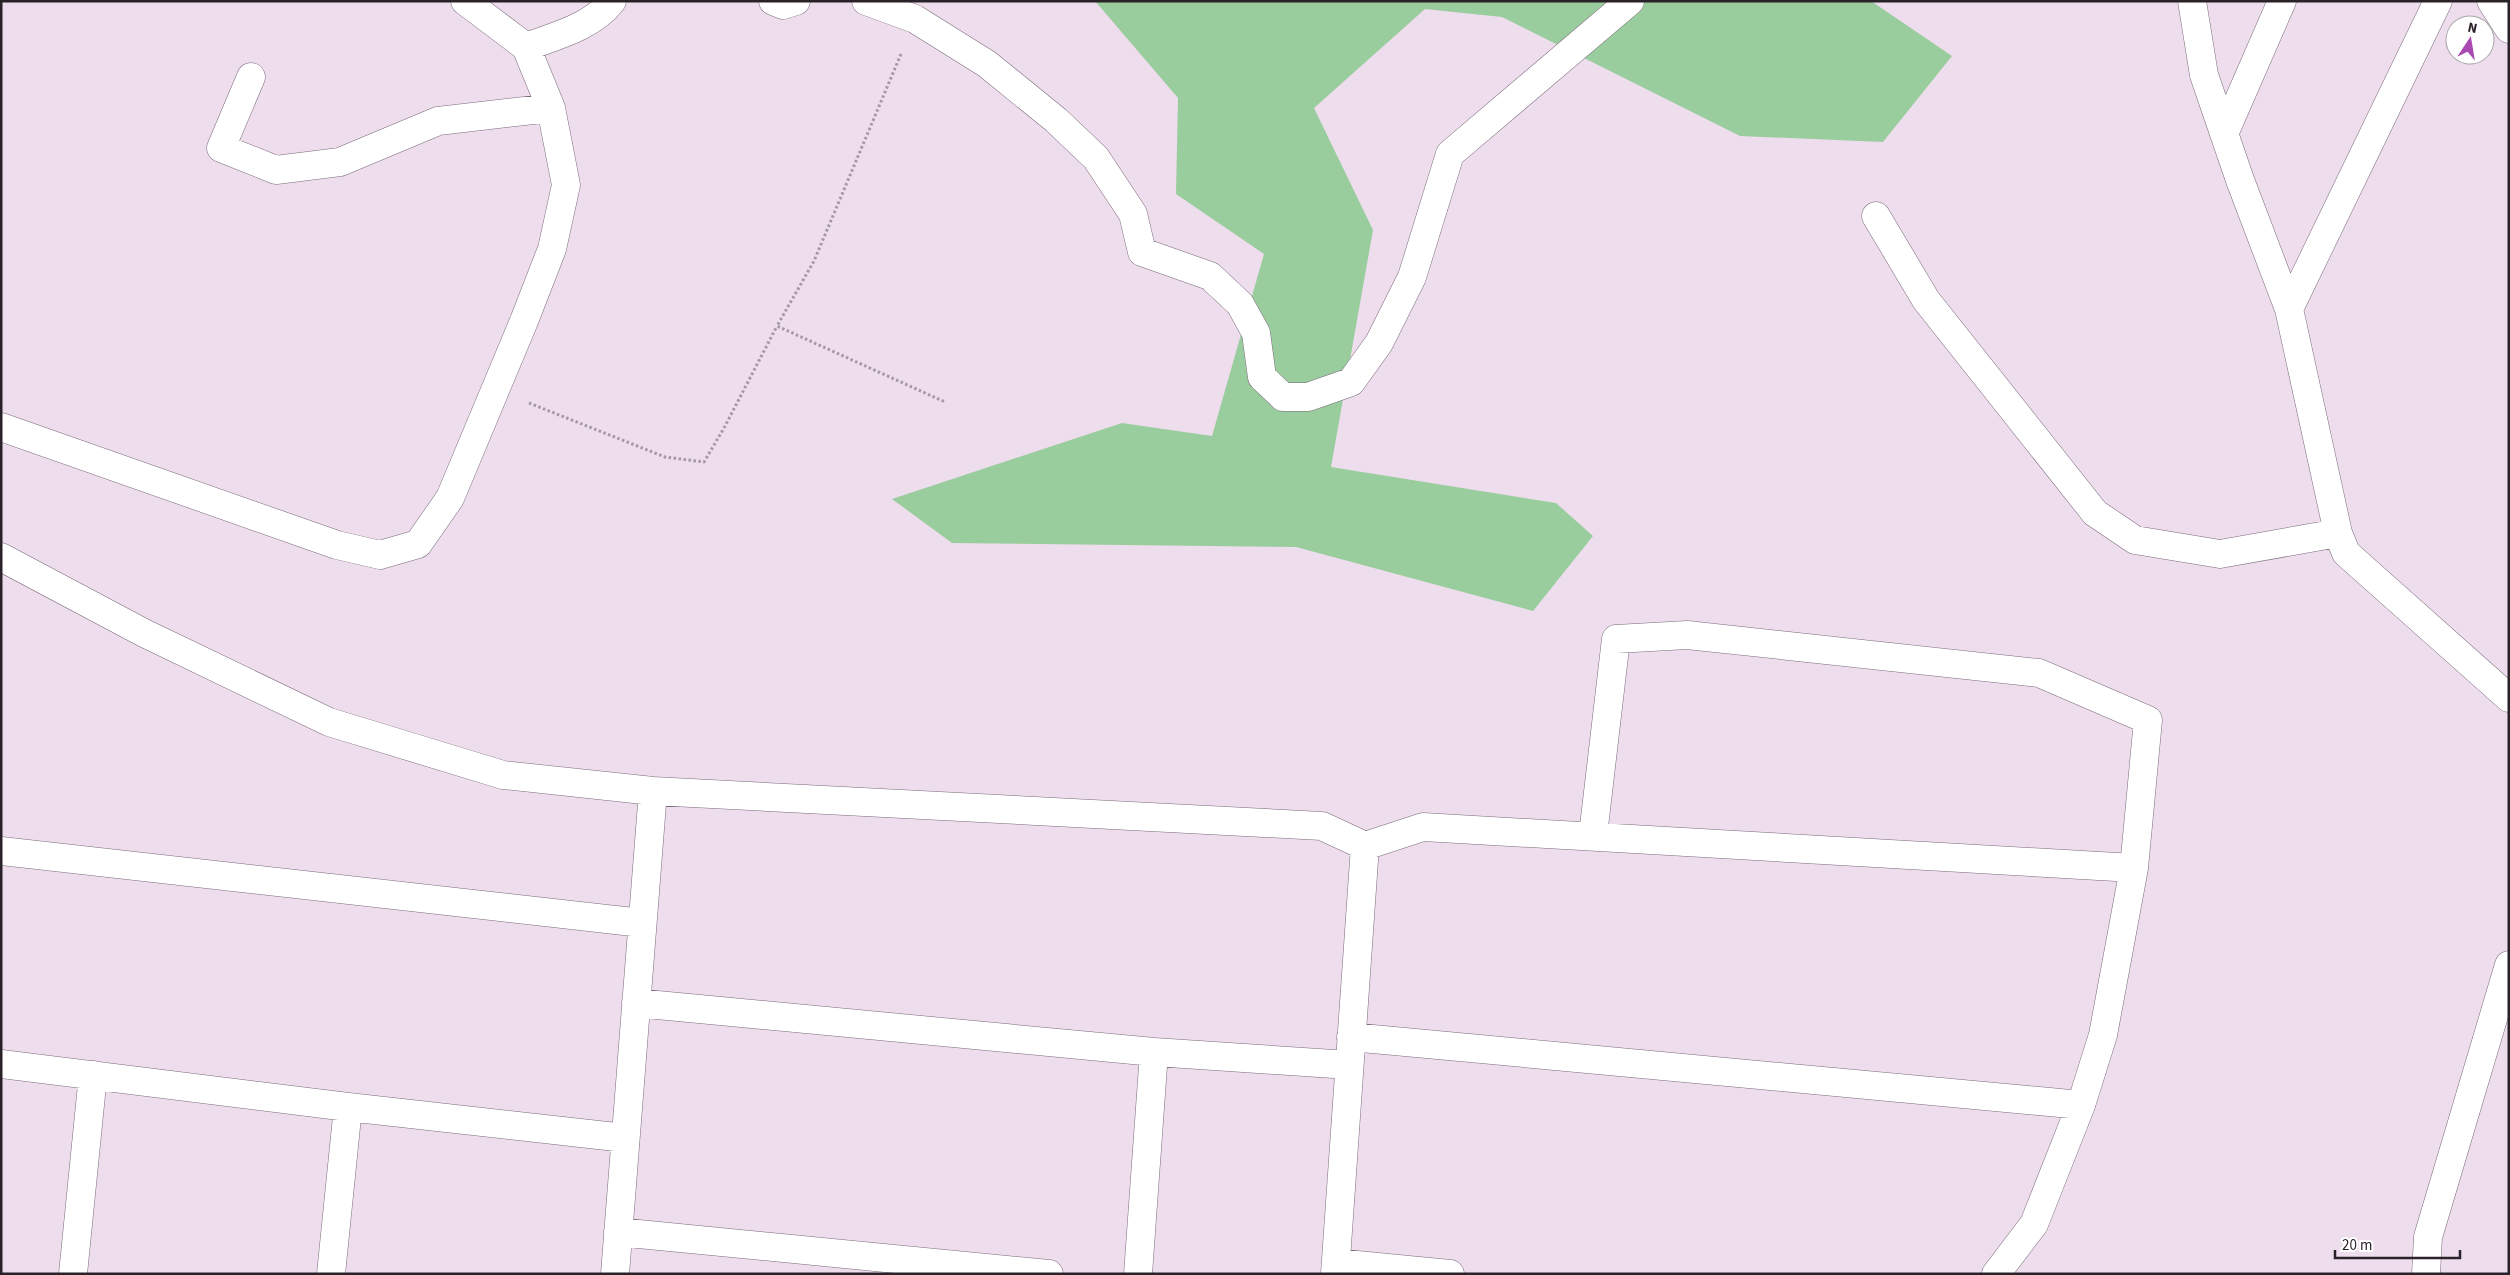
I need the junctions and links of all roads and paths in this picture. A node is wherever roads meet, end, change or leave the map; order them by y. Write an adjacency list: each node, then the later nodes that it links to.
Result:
1 (465, 1): 13 (street)
2 (612, 1): 13 (street)
3 (773, 1): 4 (street)
4 (796, 1)
5 (866, 1): 11 (street)
6 (1630, 1): 11 (street)
7 (2192, 1): 16 (street)
8 (2282, 1): 16 (street)
9 (2438, 1): 18 (street)
10 (2491, 1): 12 (street)
11 (916, 18): 19 (path)
12 (2509, 29)
13 (526, 47): 15 (street)
14 (250, 77): 15 (street)
15 (550, 108): 20 (street)
16 (2224, 134): 18 (street)
17 (1876, 216): 23 (street)
18 (2289, 309): 23 (street)
19 (777, 326): 20 (path); 21 (path)
20 (496, 390): 22 (street)
21 (945, 402)
22 (1, 428)
23 (2338, 533): 25 (street)
24 (1, 557): 26 (street)
25 (2509, 698)
26 (652, 791): 28 (street); 31 (street)
27 (1593, 835): 28 (street); 30 (street); 30 (street)
28 (1365, 846): 34 (street)
29 (1, 851): 31 (street)
30 (2134, 868): 39 (street)
31 (642, 923): 33 (street)
32 (2509, 965): 51 (street)
33 (636, 1003): 35 (street); 41 (street)
34 (1351, 1037): 37 (street); 39 (street)
35 (1154, 1052): 37 (street); 48 (street)
36 (1, 1064): 38 (street)
37 (1349, 1065): 43 (street)
38 (93, 1075): 40 (street); 44 (street)
39 (2082, 1106): 50 (street)
40 (348, 1107): 41 (street); 45 (street)
41 (625, 1138): 42 (street)
42 (618, 1232): 46 (street); 47 (street)
43 (1335, 1268): 49 (street)
44 (73, 1274)
45 (331, 1274)
46 (614, 1274)
47 (1049, 1274)
48 (1138, 1274)
49 (1450, 1274)
50 (1996, 1274)
51 (2426, 1274)

